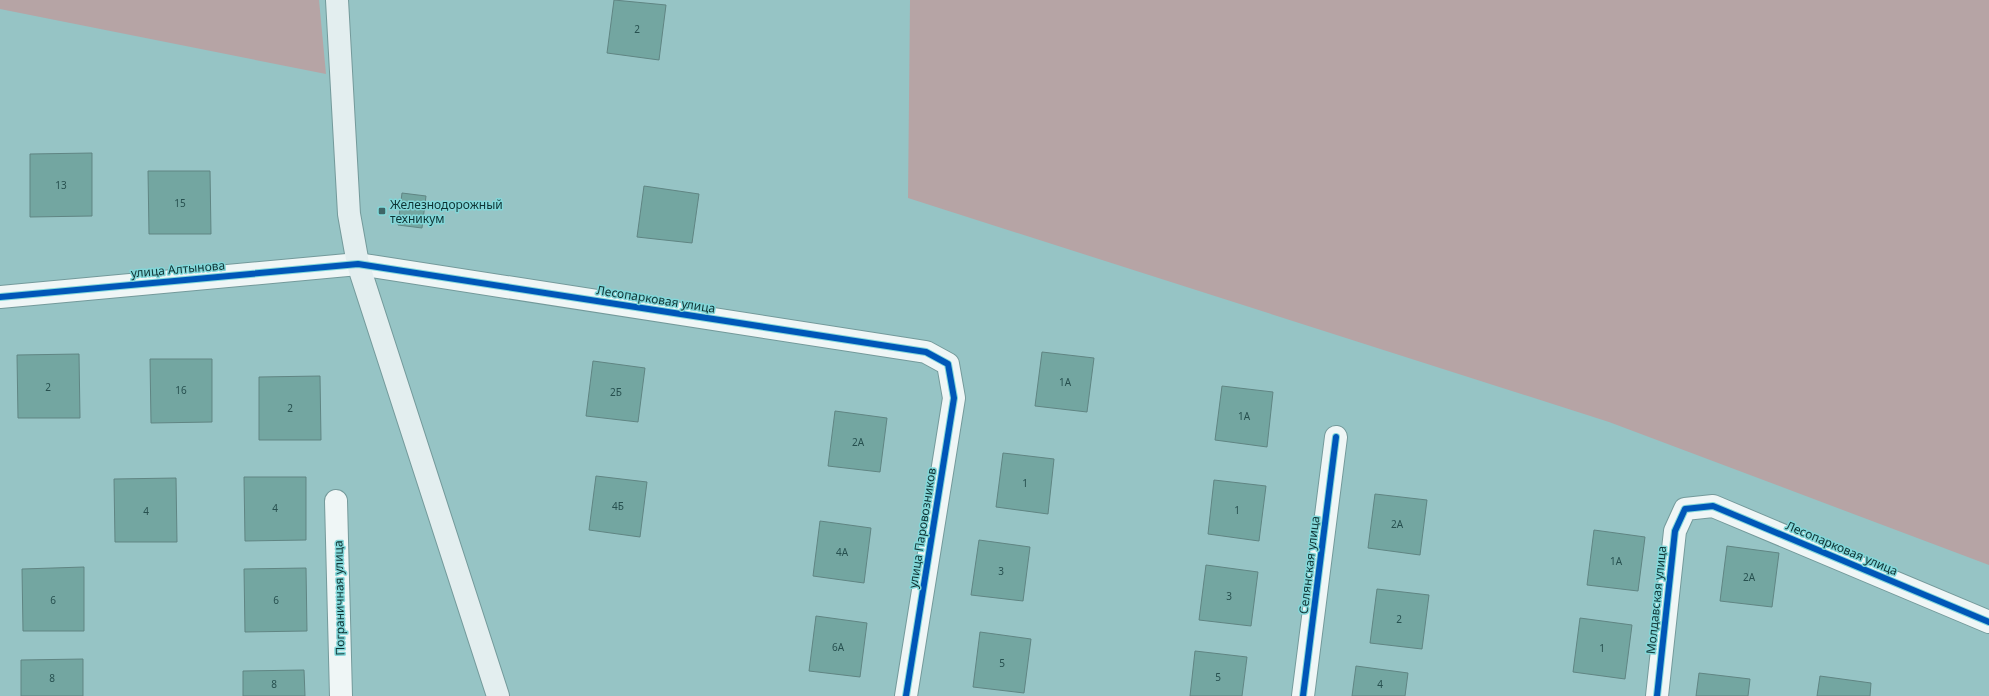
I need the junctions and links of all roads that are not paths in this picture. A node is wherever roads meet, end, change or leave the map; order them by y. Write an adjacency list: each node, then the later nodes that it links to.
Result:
1 (336, 0): 2 (main road)
2 (358, 264): 3 (street, улица Алтынова); 4 (street, Лесопарковая улица); 10 (main road)
3 (0, 297)
4 (948, 364): 11 (street, улица Паровозников)
5 (1336, 437): 12 (street, Селянская улица)
6 (336, 501): 9 (street, Пограничная улица)
7 (1685, 509): 8 (street, Лесопарковая улица); 13 (street, Молдавская улица)
8 (1989, 622)
9 (341, 696)
10 (498, 696)
11 (906, 696)
12 (1303, 696)
13 (1657, 696)

